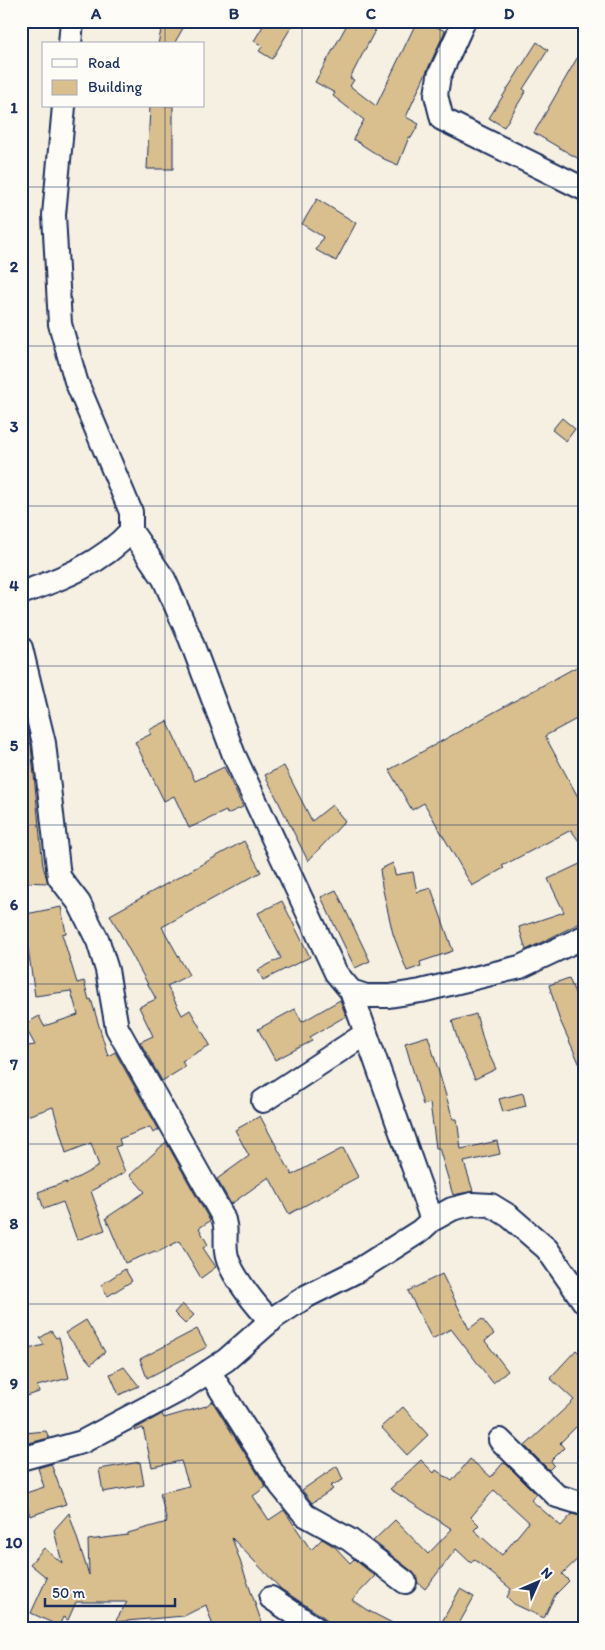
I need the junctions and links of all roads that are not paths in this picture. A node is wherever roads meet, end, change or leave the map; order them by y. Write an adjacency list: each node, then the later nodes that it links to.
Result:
1 (72, 21): 3 (street)
2 (464, 21): 5 (street)
3 (70, 42)
4 (64, 108): 6 (street)
5 (584, 189)
6 (131, 531): 7 (street); 10 (street)
7 (21, 593)
8 (21, 648): 15 (street)
9 (584, 937): 10 (street)
10 (351, 991): 11 (street)
11 (365, 1034): 12 (street); 13 (street)
12 (263, 1101)
13 (432, 1220): 14 (street); 15 (street)
14 (584, 1302)
15 (271, 1321): 16 (street)
16 (209, 1371): 18 (street); 20 (street)
17 (500, 1440): 19 (street)
18 (21, 1459)
19 (584, 1504)
20 (405, 1582)
21 (271, 1598): 22 (street)
22 (317, 1629)

